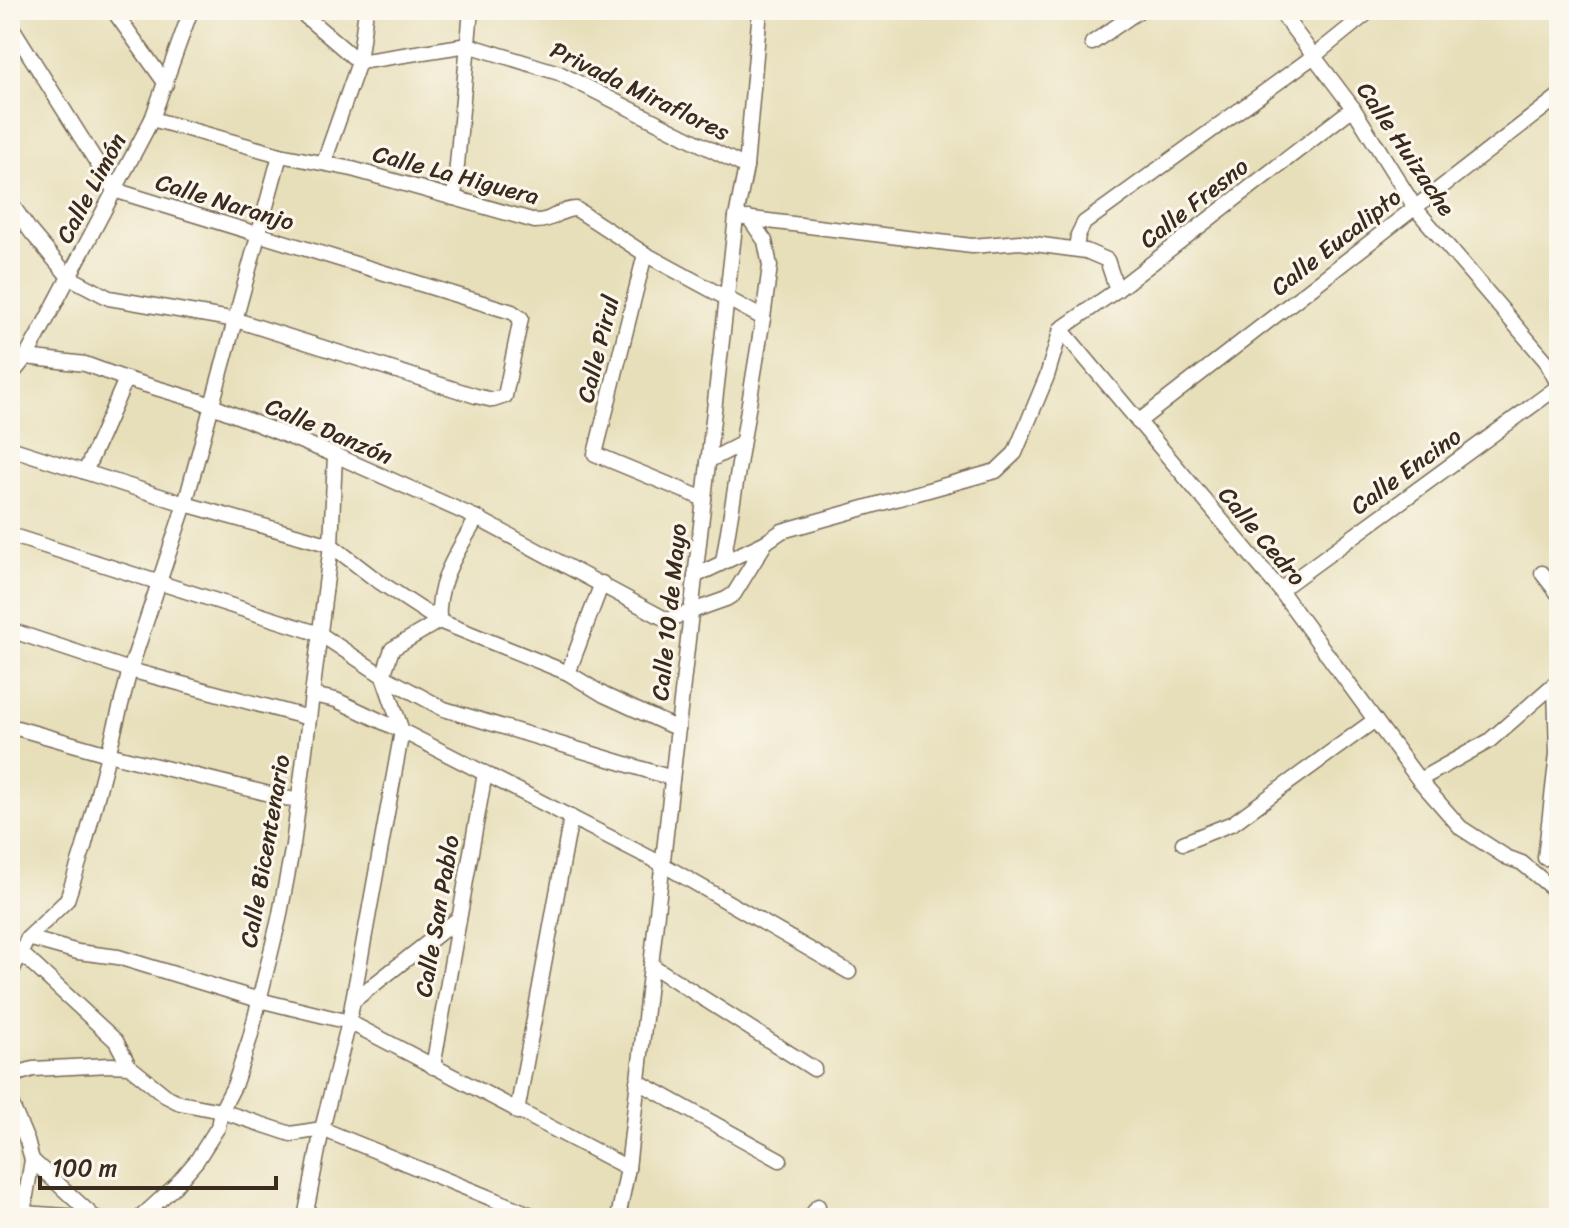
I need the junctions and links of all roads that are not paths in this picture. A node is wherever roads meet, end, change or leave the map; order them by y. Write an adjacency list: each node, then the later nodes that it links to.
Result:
1 (113, 10): 15 (street)
2 (191, 10): 15 (street, Calle Limón)
3 (298, 10): 14 (street)
4 (366, 10): 14 (street)
5 (471, 10): 12 (street)
6 (760, 10): 21 (street, Calle 10 de Mayo)
7 (1140, 10): 11 (street)
8 (1279, 10): 13 (street, Calle Huizache)
9 (1371, 10): 13 (street)
10 (10, 24): 22 (street)
11 (1092, 43)
12 (468, 45): 14 (street); 21 (street, Privada Miraflores); 23 (street)
13 (1314, 56): 17 (street, Calle Huizache); 28 (street)
14 (359, 62): 20 (street)
15 (166, 84): 18 (street, Calle Limón)
16 (1559, 96): 25 (street, Calle Eucalipto)
17 (1353, 108): 25 (street, Calle Huizache); 31 (street, Calle Fresno)
18 (152, 119): 19 (street, Calle La Higuera); 22 (street, Calle Limón)
19 (280, 155): 20 (street, Calle La Higuera); 27 (street)
20 (324, 162): 23 (street, Calle La Higuera)
21 (746, 167): 26 (street, Calle 10 de Mayo)
22 (114, 190): 27 (street, Calle Naranjo); 30 (street, Calle Limón)
23 (454, 198): 29 (street, Calle La Higuera)
24 (10, 202): 30 (street)
25 (1416, 209): 36 (street, Calle Huizache); 42 (street, Calle Eucalipto)
26 (742, 218): 28 (street); 32 (street, Calle 10 de Mayo); 33 (street)
27 (258, 235): 34 (street); 34 (street, Calle Naranjo)
28 (1076, 249): 31 (street)
29 (645, 254): 32 (street, Calle La Higuera); 48 (street, Calle Pirul)
30 (69, 277): 34 (street); 37 (street, Calle Limón)
31 (1117, 290): 35 (street, Calle Fresno)
32 (727, 297): 33 (street, Calle La Higuera); 46 (street, Calle 10 de Mayo)
33 (763, 318): 43 (street)
34 (236, 320): 41 (street)
35 (1061, 329): 42 (street, Calle Cedro); 52 (street)
36 (1553, 356): 40 (street, Calle Huizache)
37 (26, 357): 38 (street, Calle Limón); 39 (street, Calle Danzón)
38 (10, 377)
39 (126, 379): 41 (street, Calle Danzón); 47 (street)
40 (1559, 386): 59 (street, Calle Encino)
41 (211, 405): 45 (street, Calle Danzón); 49 (street)
42 (1138, 422): 59 (street, Calle Cedro)
43 (741, 444): 46 (street); 54 (street)
44 (10, 448): 47 (street)
45 (335, 455): 50 (street, Calle Danzón); 53 (street, Calle Bicentenario)
46 (708, 461): 48 (street, Calle 10 de Mayo)
47 (85, 472): 49 (street)
48 (704, 499): 56 (street, Calle 10 de Mayo)
49 (185, 504): 53 (street); 57 (street)
50 (477, 518): 58 (street, Calle Danzón); 62 (street)
51 (10, 535): 57 (street)
52 (766, 542): 54 (street); 61 (street)
53 (331, 545): 62 (street); 64 (street, Calle Bicentenario)
54 (723, 562): 56 (street)
55 (1542, 573): 60 (street)
56 (695, 576): 61 (street, Calle 10 de Mayo)
57 (158, 583): 64 (street); 65 (street)
58 (602, 583): 61 (street, Calle Danzón); 66 (street)
59 (1280, 590): 71 (street, Calle Cedro)
60 (1559, 595)
61 (691, 613): 73 (street, Calle 10 de Mayo)
62 (439, 621): 66 (street); 67 (street)
63 (10, 630): 65 (street)
64 (320, 634): 67 (street); 69 (street, Calle Bicentenario)
65 (130, 670): 70 (street); 75 (street)
66 (568, 673): 73 (street)
67 (383, 676): 74 (street); 77 (street)
68 (1557, 681): 78 (street); 83 (street)
69 (312, 695): 70 (street, Calle Bicentenario); 74 (street)
70 (309, 718): 79 (street, Calle Bicentenario)
71 (1375, 720): 78 (street, Calle Cedro); 81 (street)
72 (10, 726): 75 (street)
73 (678, 729): 77 (street, Calle 10 de Mayo)
74 (402, 731): 76 (street); 94 (street)
75 (108, 754): 79 (street); 88 (street)
76 (485, 773): 80 (street); 87 (street, Calle San Pablo)
77 (672, 778): 84 (street, Calle 10 de Mayo)
78 (1419, 780): 85 (street, Calle Cedro)
79 (298, 801): 93 (street, Calle Bicentenario)
80 (571, 817): 84 (street); 103 (street)
81 (1183, 843)
82 (1559, 847): 83 (street)
83 (1545, 858): 85 (street)
84 (662, 864): 90 (street, Calle 10 de Mayo); 91 (street)
85 (1529, 869): 86 (street, Calle Cedro)
86 (1559, 894)
87 (459, 918): 94 (street); 97 (street, Calle San Pablo)
88 (28, 938): 89 (street); 93 (street)
89 (20, 952): 92 (street); 96 (street)
90 (651, 965): 98 (street); 100 (street, Calle 10 de Mayo)
91 (849, 972)
92 (10, 975)
93 (259, 1000): 95 (street); 102 (street, Calle Bicentenario)
94 (353, 1001): 95 (street)
95 (349, 1022): 97 (street); 104 (street)
96 (129, 1066): 99 (street); 102 (street)
97 (433, 1067): 103 (street)
98 (814, 1069)
99 (10, 1076)
100 (637, 1081): 106 (street); 107 (street, Calle 10 de Mayo)
101 (10, 1101): 105 (street)
102 (221, 1111): 104 (street); 112 (street, Calle Bicentenario)
103 (517, 1112): 107 (street)
104 (322, 1129): 109 (street); 113 (street)
105 (32, 1160): 110 (street); 111 (street)
106 (780, 1160)
107 (628, 1168): 115 (street, Calle 10 de Mayo)
108 (10, 1204): 110 (street)
109 (515, 1213): 114 (street)
110 (24, 1216): 111 (street)
111 (95, 1218)
112 (140, 1218)
113 (305, 1218)
114 (539, 1218)
115 (618, 1218)

